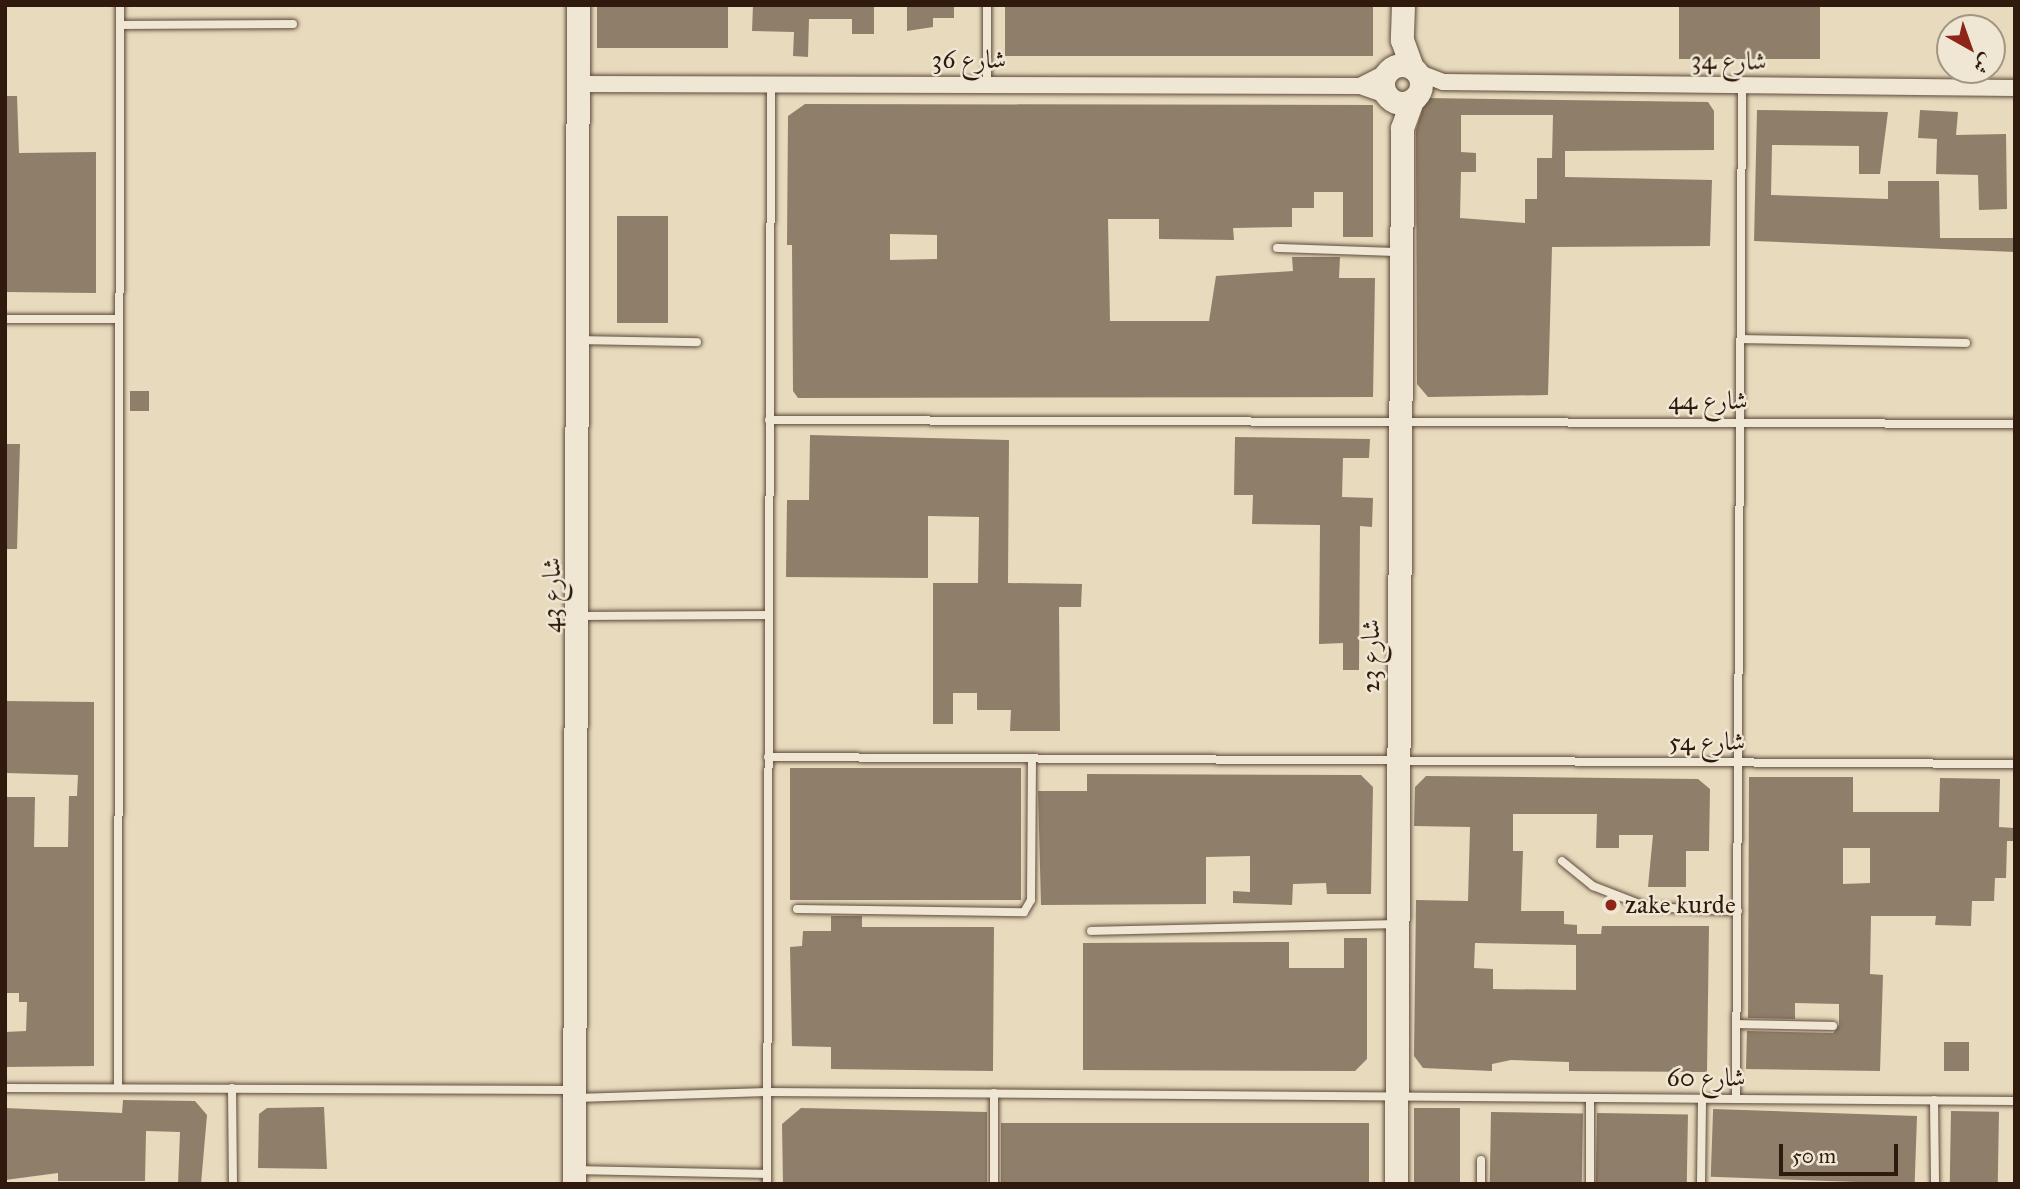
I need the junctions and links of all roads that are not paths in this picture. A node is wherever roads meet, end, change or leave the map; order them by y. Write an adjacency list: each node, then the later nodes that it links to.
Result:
1 (120, 5): 6 (lane)
2 (578, 5): 7 (street, شارع 43)
3 (987, 5): 10 (lane)
4 (1403, 5): 8 (street)
5 (293, 24): 6 (lane)
6 (120, 25): 16 (lane)
7 (578, 83): 9 (street, شارع 36); 18 (street, شارع 43)
8 (1402, 83): 10 (street, شارع 36); 11 (street, شارع 34); 14 (street, شارع 23)
9 (771, 84): 10 (street, شارع 36); 22 (lane)
10 (987, 85)
11 (1742, 85): 12 (street, شارع 34); 17 (lane)
12 (2015, 89)
13 (1277, 248): 14 (lane)
14 (1401, 252): 21 (street, شارع 23)
15 (5, 319): 16 (lane)
16 (119, 319): 40 (lane)
17 (1741, 339): 20 (lane); 23 (lane)
18 (579, 340): 19 (lane); 26 (street, شارع 43)
19 (697, 342)
20 (1966, 343)
21 (1400, 419): 22 (lane, شارع 44); 23 (lane, شارع 44); 29 (street, شارع 23)
22 (769, 420): 25 (lane)
23 (1740, 422): 24 (lane, شارع 44); 30 (lane)
24 (2015, 424)
25 (768, 615): 26 (lane); 27 (lane)
26 (580, 616): 44 (street, شارع 43)
27 (768, 757): 28 (lane, شارع 54); 42 (lane)
28 (1032, 759): 29 (lane, شارع 54); 33 (lane)
29 (1399, 762): 30 (lane, شارع 54); 35 (street, شارع 23)
30 (1739, 763): 31 (lane, شارع 54); 34 (lane)
31 (2015, 764)
32 (1562, 861): 34 (lane)
33 (797, 909)
34 (1738, 911): 37 (lane)
35 (1398, 924): 36 (lane); 45 (street, شارع 23)
36 (1091, 931)
37 (1737, 1024): 38 (lane); 48 (lane)
38 (1833, 1026)
39 (5, 1087): 40 (lane, شارع 60)
40 (118, 1087): 41 (lane, شارع 60)
41 (232, 1088): 44 (lane, شارع 60); 54 (lane)
42 (767, 1092): 43 (lane, شارع 60); 44 (lane, شارع 60); 53 (lane)
43 (995, 1093): 45 (lane, شارع 60); 55 (lane)
44 (576, 1094): 52 (street, شارع 43)
45 (1397, 1097): 46 (lane, شارع 60); 56 (street, شارع 23)
46 (1590, 1098): 47 (lane, شارع 60); 58 (lane)
47 (1702, 1099): 48 (lane, شارع 60); 59 (lane)
48 (1736, 1099): 49 (lane, شارع 60)
49 (1934, 1100): 50 (lane, شارع 60); 60 (lane)
50 (2015, 1101)
51 (1481, 1160): 57 (lane)
52 (574, 1177): 53 (lane)
53 (766, 1179)
54 (233, 1184)
55 (994, 1184)
56 (1396, 1184)
57 (1481, 1184)
58 (1590, 1184)
59 (1701, 1184)
60 (1934, 1184)

